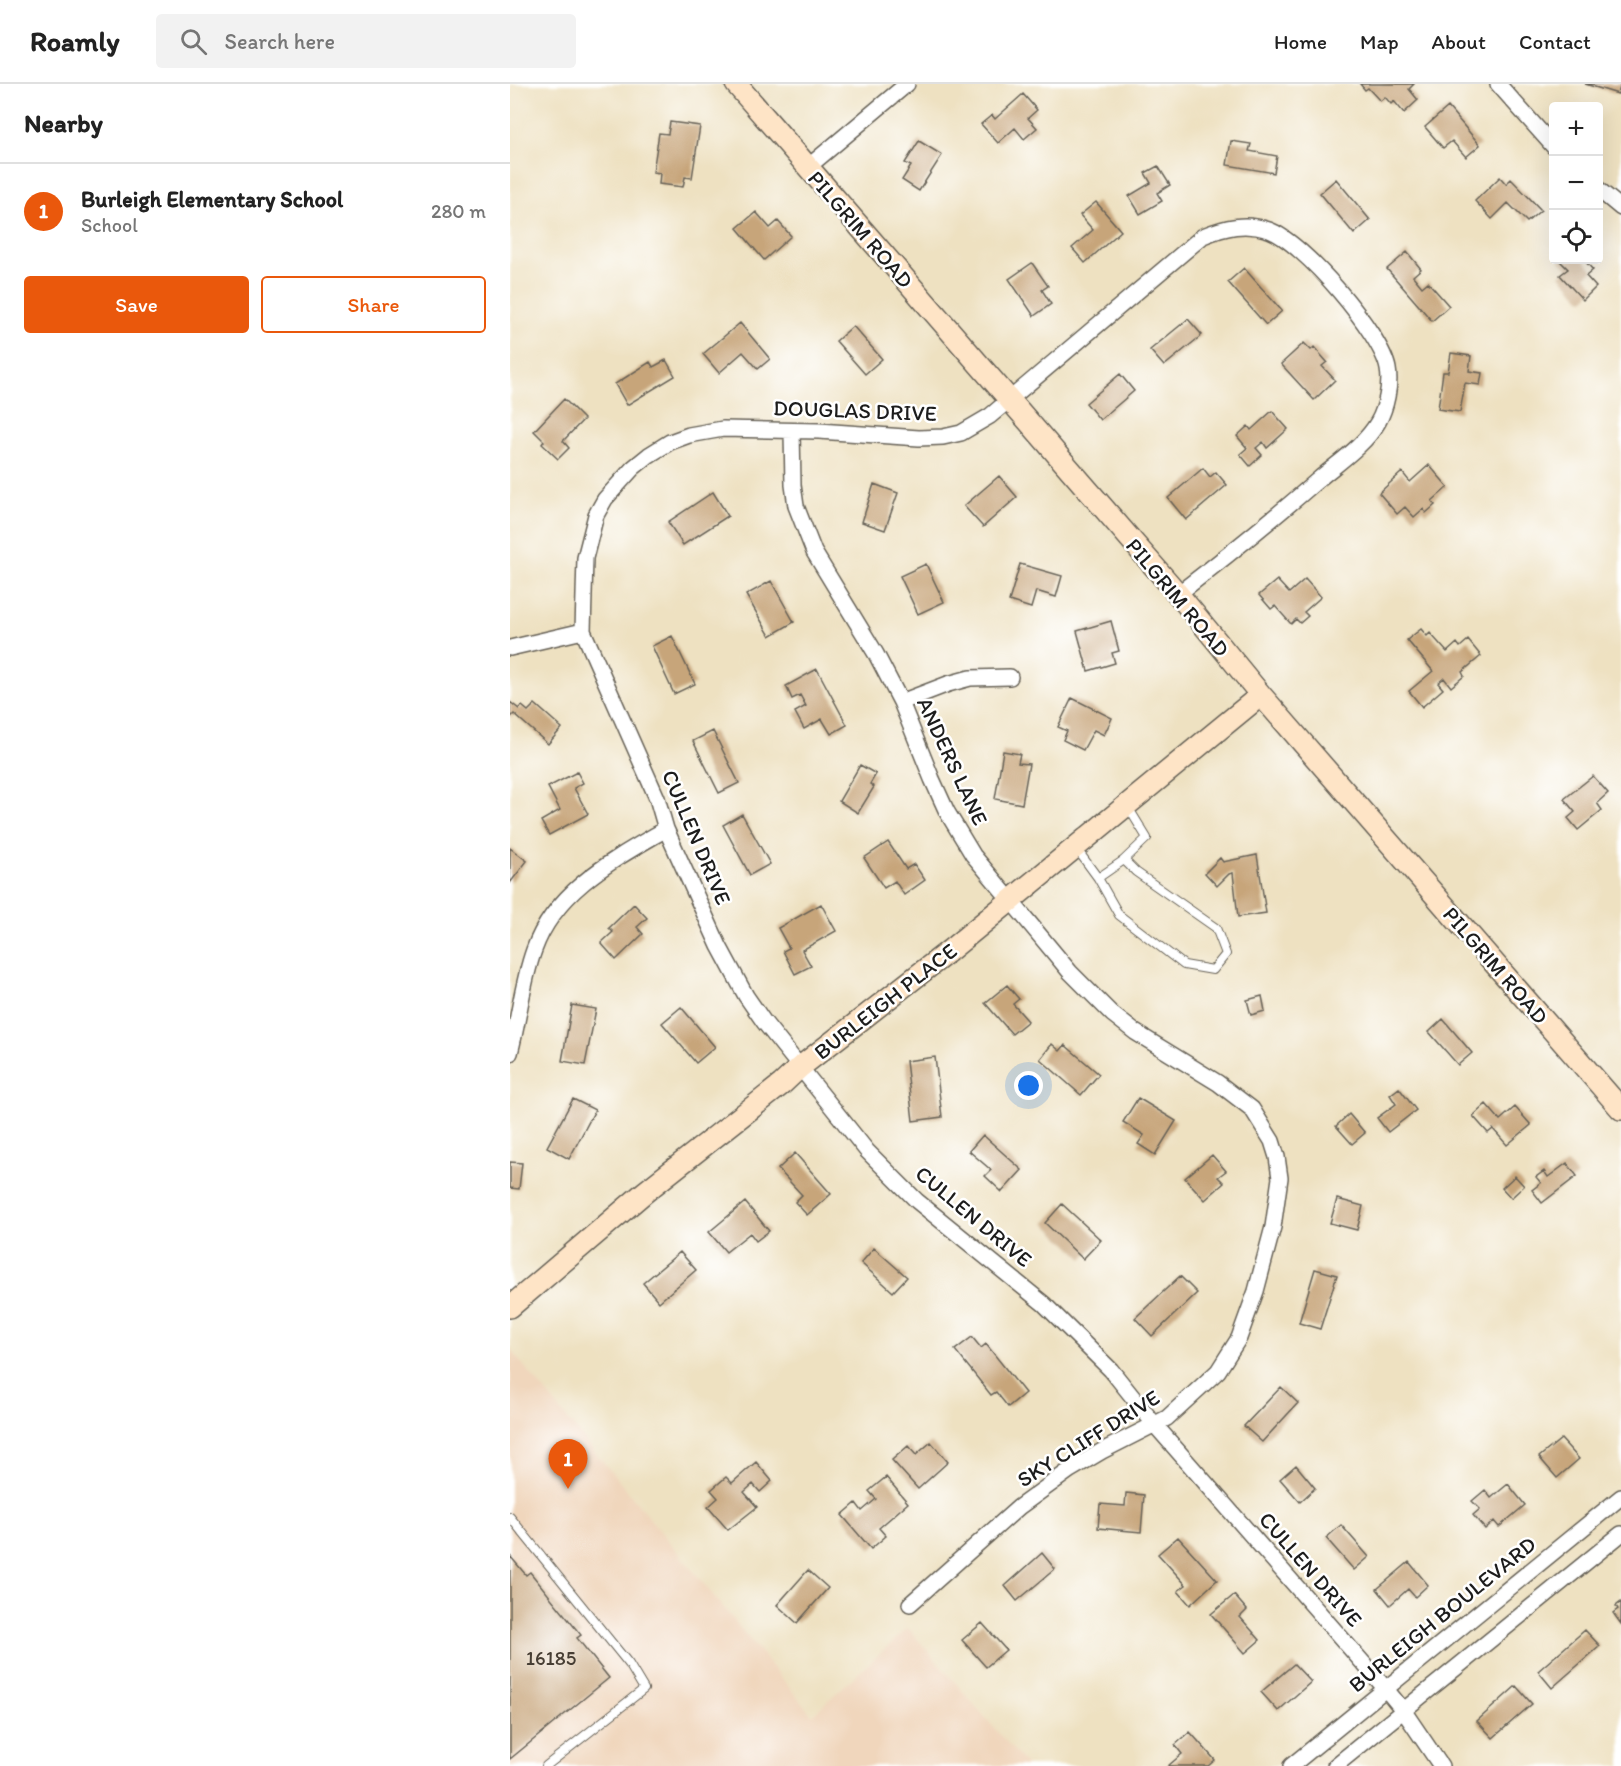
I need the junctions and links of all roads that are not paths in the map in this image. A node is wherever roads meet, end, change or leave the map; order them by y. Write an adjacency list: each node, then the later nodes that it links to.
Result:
1 (736, 84): 5 (main road, PILGRIM ROAD)
2 (907, 84): 5 (street)
3 (1498, 84): 4 (street)
4 (1549, 141)
5 (808, 167): 9 (main road, PILGRIM ROAD)
6 (1621, 187): 8 (street)
7 (1603, 193): 8 (street)
8 (1616, 204)
9 (1008, 399): 10 (street, DOUGLAS DRIVE); 11 (main road, PILGRIM ROAD); 11 (street, DOUGLAS DRIVE)
10 (792, 431): 12 (street, DOUGLAS DRIVE); 16 (street, ANDERS LANE)
11 (1178, 594): 15 (main road, PILGRIM ROAD)
12 (583, 631): 13 (street); 18 (street, CULLEN DRIVE)
13 (510, 648)
14 (1010, 677): 16 (street)
15 (1261, 695): 17 (main road, BURLEIGH PLACE); 25 (main road, PILGRIM ROAD)
16 (901, 702): 22 (street, ANDERS LANE)
17 (1127, 805): 19 (main road, BURLEIGH PLACE); 20 (lane)
18 (666, 829): 23 (street); 24 (street, CULLEN DRIVE)
19 (1075, 847): 21 (lane); 22 (main road, BURLEIGH PLACE)
20 (1124, 860): 21 (lane); 21 (lane)
21 (1098, 878)
22 (1009, 901): 24 (main road, BURLEIGH PLACE); 26 (street, ANDERS LANE)
23 (510, 1053)
24 (800, 1068): 27 (main road, BURLEIGH PLACE); 28 (street, CULLEN DRIVE)
25 (1621, 1109)
26 (1273, 1146): 28 (street, SKY CLIFF DRIVE)
27 (510, 1307)
28 (1155, 1425): 32 (street, SKY CLIFF DRIVE); 33 (street, CULLEN DRIVE)
29 (1621, 1497): 33 (street, BURLEIGH BOULEVARD)
30 (510, 1517): 35 (lane)
31 (1621, 1534): 34 (street)
32 (910, 1604)
33 (1385, 1688): 34 (street, CULLEN DRIVE); 36 (street, BURLEIGH BOULEVARD)
34 (1403, 1710): 37 (street); 38 (street, CULLEN DRIVE)
35 (546, 1766)
36 (1291, 1766)
37 (1335, 1766)
38 (1441, 1766)

